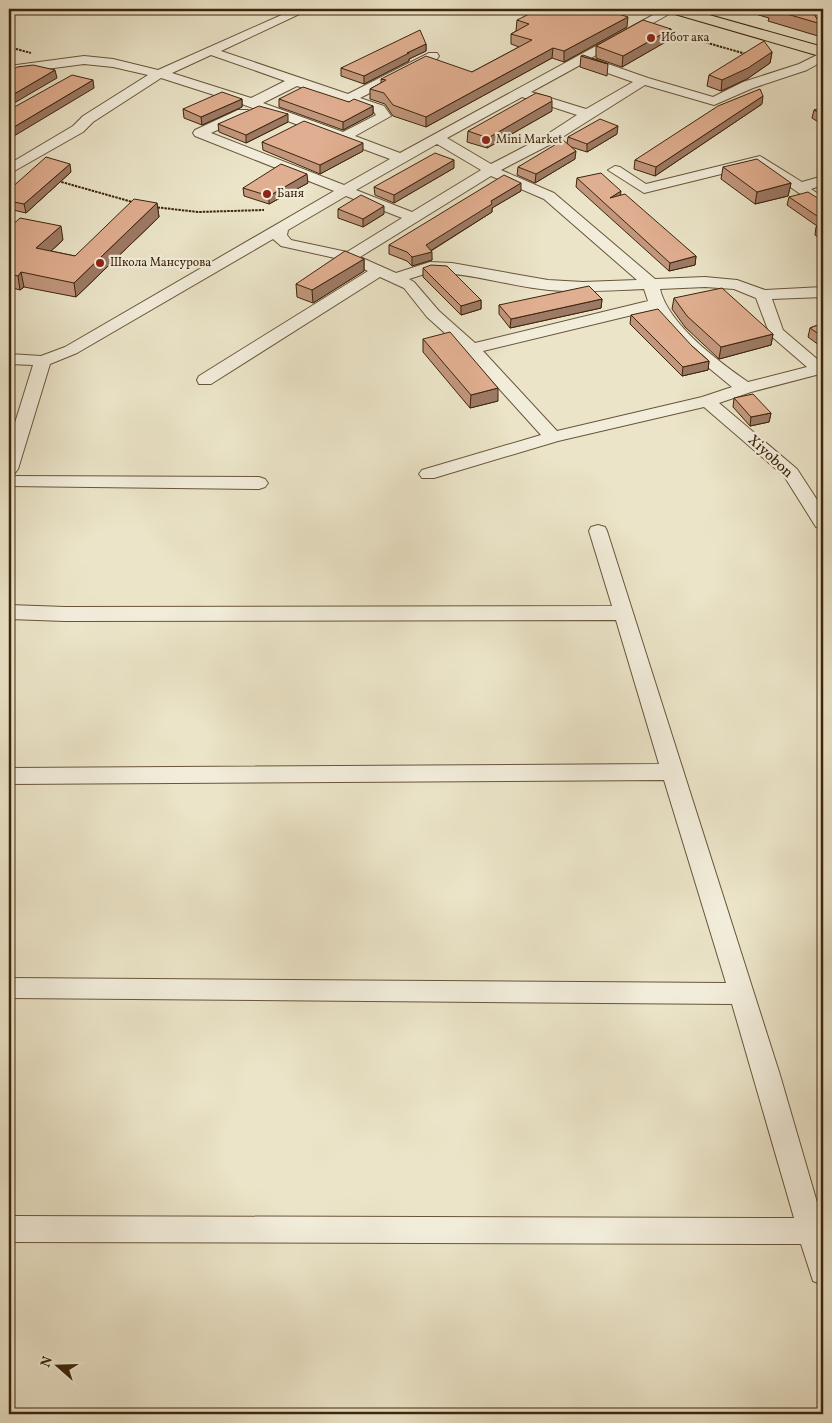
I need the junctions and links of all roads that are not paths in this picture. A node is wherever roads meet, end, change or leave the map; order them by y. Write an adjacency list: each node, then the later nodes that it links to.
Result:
1 (304, 9): 3 (street)
2 (673, 9): 4 (main road); 7 (street)
3 (210, 51): 10 (street); 12 (street)
4 (823, 52)
5 (432, 56): 15 (street)
6 (823, 56): 13 (street)
7 (581, 59): 13 (street); 14 (street)
8 (97, 61): 9 (street); 10 (street); 11 (street)
9 (9, 70)
10 (159, 74): 16 (street); 25 (street)
11 (73, 75)
12 (296, 81): 15 (street); 16 (street)
13 (643, 81): 17 (street)
14 (521, 92): 17 (street); 21 (street)
15 (349, 99): 20 (street)
16 (256, 104): 18 (street); 23 (street)
17 (587, 114): 26 (street)
18 (304, 122): 19 (street); 20 (street)
19 (287, 130)
20 (344, 137): 24 (street)
21 (437, 138): 24 (street); 26 (street)
22 (262, 143): 23 (street)
23 (245, 151): 30 (street)
24 (401, 158): 30 (street)
25 (9, 170)
26 (491, 170): 32 (street); 37 (street)
27 (615, 170): 29 (street)
28 (823, 180): 29 (street)
29 (802, 187): 31 (street)
30 (345, 191): 32 (street); 33 (street)
31 (823, 203)
32 (414, 218): 34 (street)
33 (284, 236): 34 (street); 43 (street)
34 (349, 257): 35 (street)
35 (379, 271): 36 (street); 45 (street)
36 (395, 279): 37 (street); 41 (street)
37 (650, 284): 39 (street); 40 (street)
38 (823, 292): 39 (street)
39 (763, 295): 44 (street)
40 (657, 304): 41 (street); 46 (street)
41 (472, 349): 48 (street)
42 (9, 360): 43 (street)
43 (43, 361): 49 (street)
44 (821, 371): 46 (street)
45 (204, 380)
46 (745, 388): 47 (street)
47 (706, 402): 48 (street); 53 (street, Xiyobon)
48 (553, 436): 50 (street)
49 (9, 469)
50 (428, 474)
51 (9, 481): 52 (street)
52 (260, 483)
53 (823, 523)
54 (598, 531): 56 (street)
55 (9, 612): 56 (street)
56 (624, 613): 57 (street)
57 (673, 772): 58 (street); 60 (street)
58 (9, 776)
59 (9, 988): 60 (street)
60 (742, 994): 62 (street)
61 (9, 1229): 62 (street)
62 (812, 1231): 63 (street)
63 (823, 1271)

